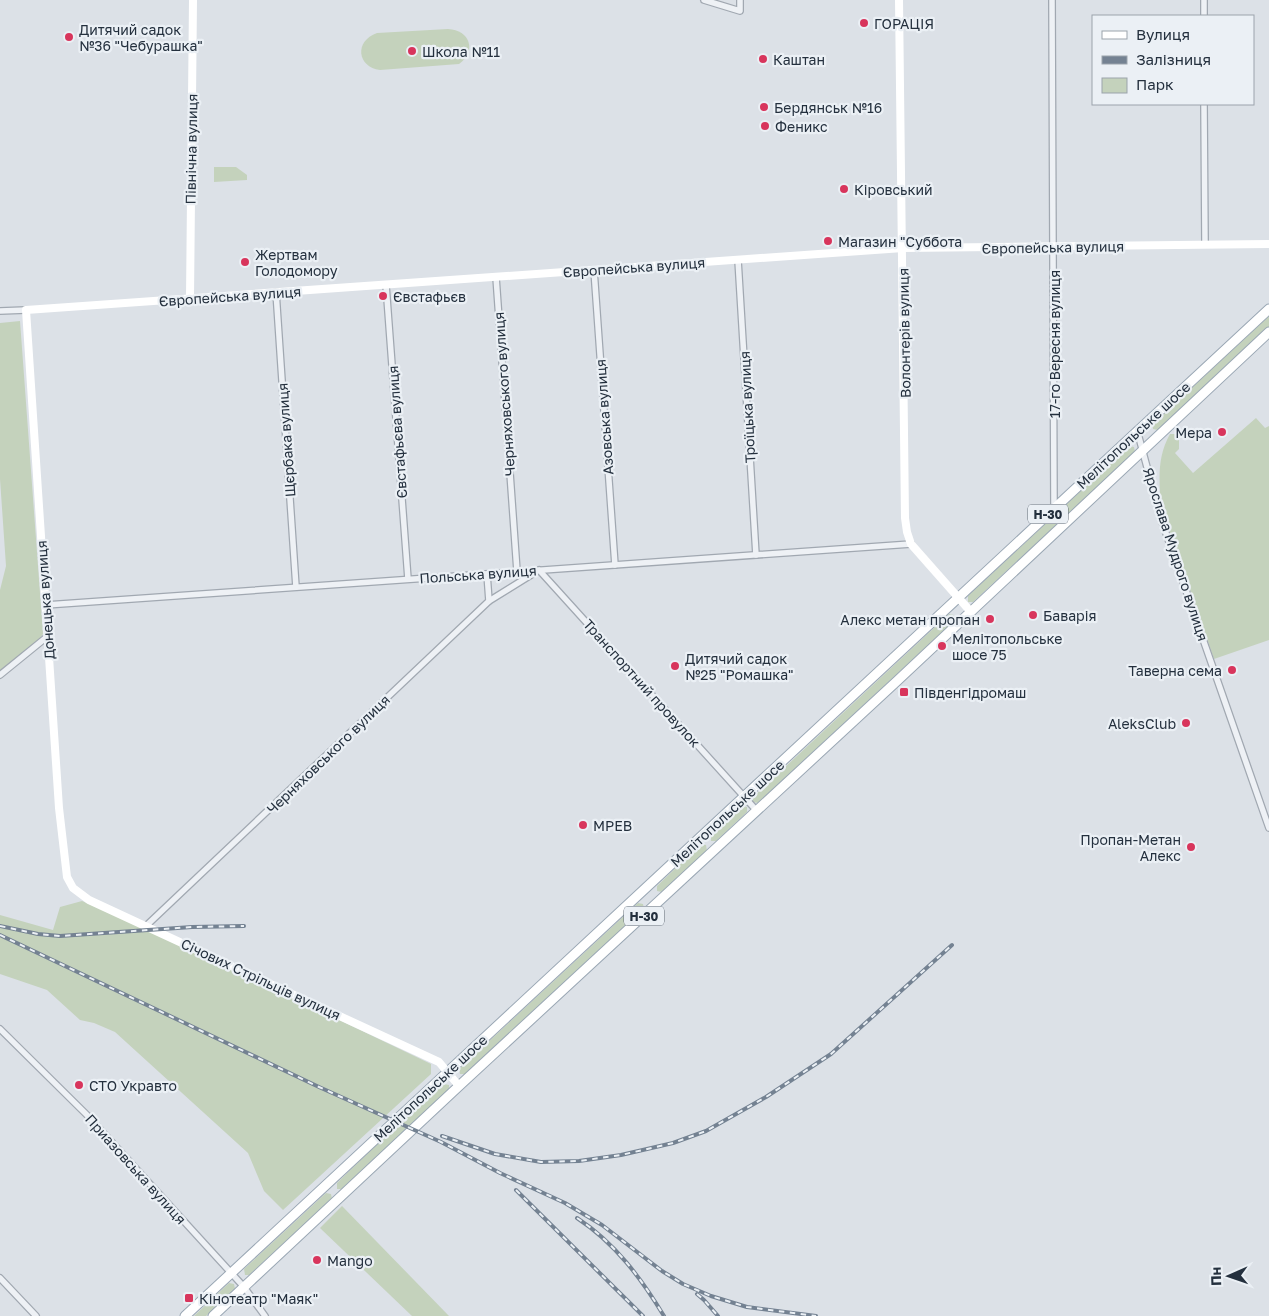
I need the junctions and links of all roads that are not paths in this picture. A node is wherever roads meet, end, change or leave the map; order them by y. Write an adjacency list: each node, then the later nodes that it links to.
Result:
1 (193, 0): 18 (street, Північна вулиця)
2 (704, 0): 3 (street)
3 (740, 0)
4 (899, 0): 12 (street, Волонтерів вулиця)
5 (1052, 0): 11 (street, 17-го Вересня вулиця)
6 (1204, 0): 7 (street)
7 (1204, 15)
8 (1204, 105): 9 (street)
9 (1204, 244): 10 (street, Європейська вулиця); 11 (street, Європейська вулиця)
10 (1269, 244)
11 (1053, 247): 12 (street, Європейська вулиця); 25 (street, 17-го Вересня вулиця)
12 (903, 248): 13 (street, Європейська вулиця); 26 (street, Волонтерів вулиця)
13 (738, 260): 14 (street, Європейська вулиця); 27 (street, Троїцька вулиця)
14 (594, 270): 15 (street, Європейська вулиця); 28 (street, Азовська вулиця)
15 (496, 277): 16 (street, Європейська вулиця); 30 (street, Черняховського вулиця)
16 (386, 285): 17 (street, Європейська вулиця); 32 (street, Євстафьєва вулиця)
17 (276, 292): 18 (street, Європейська вулиця); 33 (street, Щєрбака вулиця)
18 (190, 298): 20 (street, Європейська вулиця)
19 (1269, 309): 23 (main road, Мелітопольське шосе / Н-30)
20 (26, 310): 21 (street, Європейська вулиця); 36 (street, Донецька вулиця)
21 (0, 312)
22 (1269, 332): 24 (main road, Мелітопольське шосе / Н-30)
23 (1137, 430): 24 (street, Ярослава Мудрого вулиця); 25 (main road, Мелітопольське шосе / Н-30)
24 (1143, 450): 37 (main road, Мелітопольське шосе / Н-30); 42 (street, Ярослава Мудрого вулиця)
25 (1054, 509): 34 (main road, Мелітопольське шосе / Н-30)
26 (911, 544): 27 (street, Польська вулиця); 34 (street, Волонтерів вулиця)
27 (756, 554): 28 (street, Польська вулиця)
28 (615, 564): 29 (street, Польська вулиця)
29 (539, 570): 30 (street, Польська вулиця); 35 (street, Черняховського вулиця); 40 (street, Транспортний провулок)
30 (517, 572): 31 (street, Польська вулиця)
31 (487, 574): 32 (street, Польська вулиця); 35 (street)
32 (408, 579): 33 (street, Польська вулиця)
33 (296, 587): 36 (street, Польська вулиця)
34 (958, 598): 37 (street, Волонтерів вулиця); 40 (main road, Мелітопольське шосе / Н-30)
35 (489, 601): 44 (street, Черняховського вулиця)
36 (46, 605): 38 (street, Донецька вулиця)
37 (971, 612): 41 (main road, Мелітопольське шосе / Н-30)
38 (48, 636): 39 (street); 43 (street, Донецька вулиця)
39 (0, 674)
40 (744, 796): 41 (street, Транспортний провулок); 46 (main road, Мелітопольське шосе / Н-30)
41 (757, 811): 47 (main road, Мелітопольське шосе / Н-30)
42 (1269, 828)
43 (73, 888): 44 (street, Січових Стрільців вулиця)
44 (147, 925): 46 (street, Січових Стрільців вулиця)
45 (0, 1029): 48 (street, Приазовська вулиця)
46 (447, 1072): 47 (street, Січових Стрільців вулиця); 48 (main road, Мелітопольське шосе / Н-30)
47 (459, 1086): 50 (main road, Мелітопольське шосе / Н-30)
48 (231, 1273): 50 (street, Приазовська вулиця); 52 (main road, Мелітопольське шосе / Н-30)
49 (0, 1278): 51 (street)
50 (244, 1287): 53 (main road, Мелітопольське шосе / Н-30); 54 (street, Приазовська вулиця)
51 (36, 1316)
52 (185, 1316)
53 (213, 1316)
54 (265, 1316)

